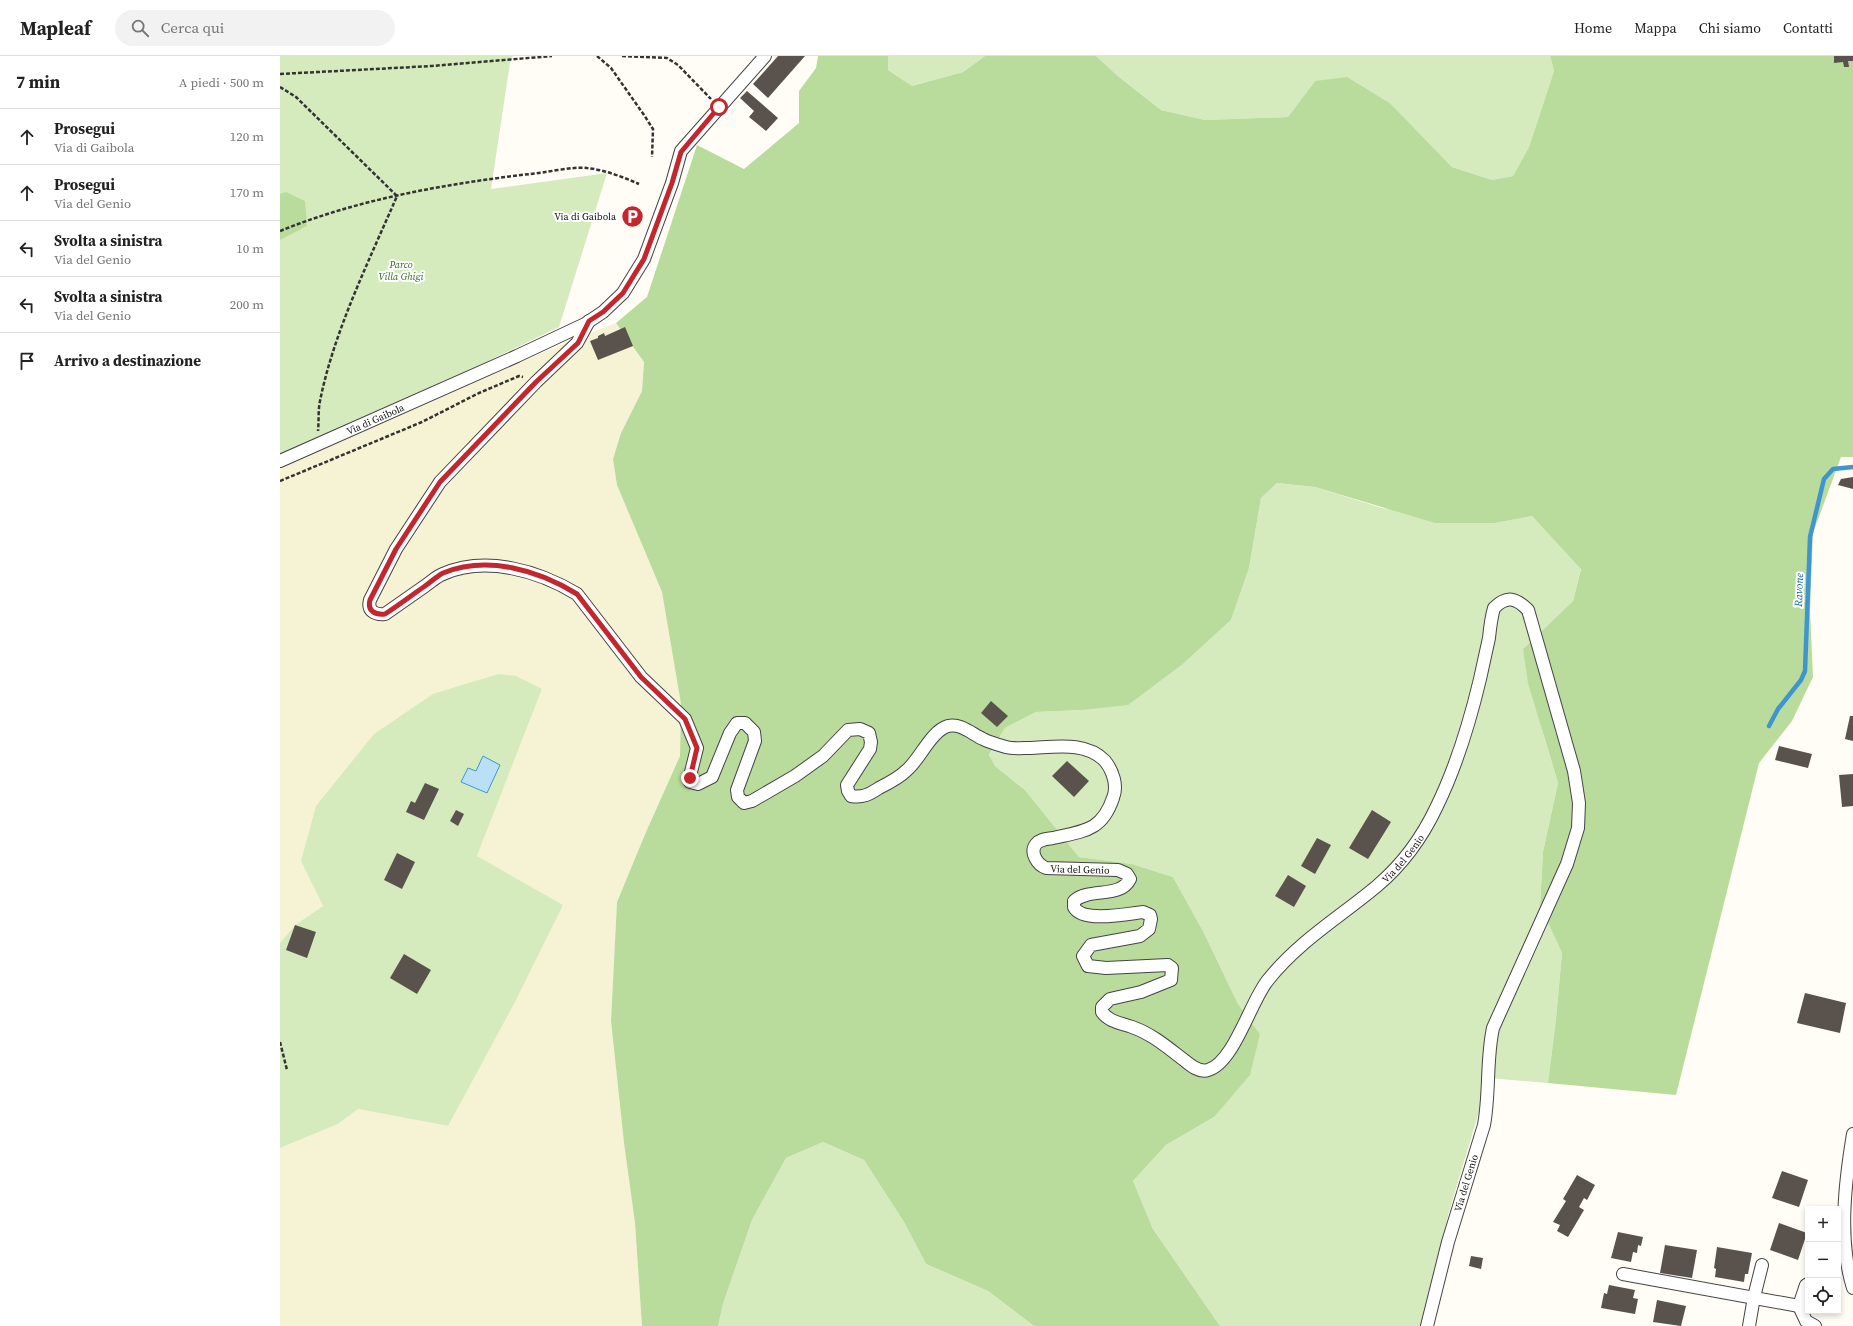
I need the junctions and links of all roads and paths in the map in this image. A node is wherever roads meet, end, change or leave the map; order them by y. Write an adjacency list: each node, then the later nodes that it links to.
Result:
1 (552, 56): 5 (path)
2 (597, 56): 8 (path)
3 (622, 56): 7 (path)
4 (765, 56): 7 (street, Via di Gaibola)
5 (280, 74)
6 (280, 86): 10 (path)
7 (719, 107): 12 (street, Via di Gaibola)
8 (652, 157)
9 (639, 184): 10 (path)
10 (397, 196): 11 (path); 14 (path)
11 (280, 231)
12 (589, 321): 13 (street, Via del Genio); 14 (street, Via di Gaibola)
13 (536, 382): 16 (path); 27 (street, Via del Genio)
14 (317, 445): 15 (street, Via di Gaibola)
15 (280, 461)
16 (280, 481)
17 (280, 1042): 18 (path)
18 (287, 1070)
19 (1853, 1134): 20 (street)
20 (1842, 1264): 24 (street)
21 (1762, 1266): 25 (street)
22 (1623, 1274): 25 (street)
23 (1805, 1288): 26 (street)
24 (1853, 1288)
25 (1754, 1297): 26 (street); 28 (street)
26 (1799, 1306): 29 (street)
27 (1426, 1326)
28 (1749, 1326)
29 (1815, 1326)

